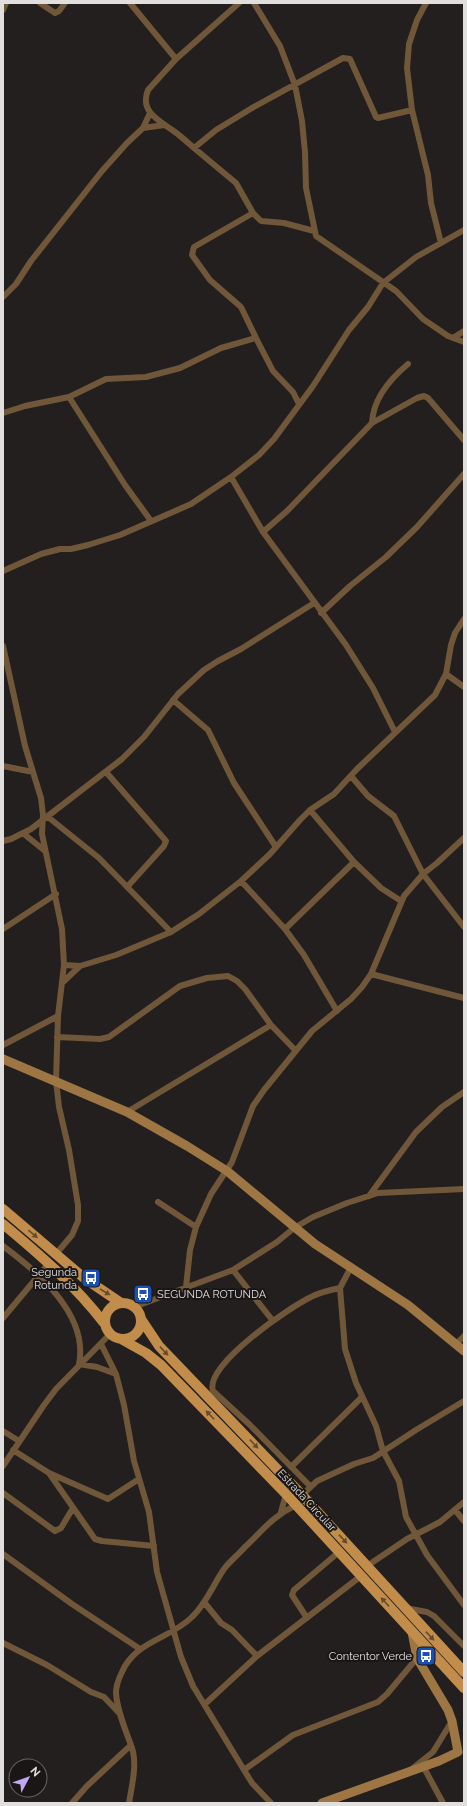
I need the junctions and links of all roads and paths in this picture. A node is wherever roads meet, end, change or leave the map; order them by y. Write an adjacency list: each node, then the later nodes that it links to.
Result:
1 (6, 3): 8 (street)
2 (40, 3): 3 (street)
3 (65, 3)
4 (130, 3): 9 (street)
5 (239, 3): 9 (street)
6 (254, 3): 10 (street)
7 (426, 3): 11 (street)
8 (3, 10)
9 (176, 59): 12 (street)
10 (295, 85): 11 (street); 15 (street); 18 (street)
11 (412, 110): 19 (street)
12 (150, 113): 13 (street); 14 (street)
13 (164, 125): 14 (street); 15 (street)
14 (143, 128): 21 (street)
15 (194, 148): 16 (street)
16 (253, 214): 18 (street); 23 (street)
17 (464, 230): 19 (street)
18 (314, 231): 20 (street)
19 (441, 243): 20 (street)
20 (383, 283): 24 (street); 28 (street)
21 (3, 297)
22 (464, 331): 24 (street)
23 (256, 338): 27 (street); 28 (street)
24 (453, 338): 25 (street)
25 (464, 342)
26 (408, 364): 30 (street)
27 (69, 397): 29 (street); 34 (street)
28 (299, 404): 33 (street)
29 (3, 413)
30 (372, 423): 31 (street); 35 (street)
31 (464, 440)
32 (464, 474): 38 (street)
33 (231, 477): 34 (street); 35 (street)
34 (152, 521): 36 (street)
35 (263, 532): 37 (street)
36 (3, 571)
37 (314, 604): 38 (street); 43 (street)
38 (321, 613): 44 (street)
39 (464, 619): 41 (street)
40 (3, 646): 46 (street)
41 (446, 674): 42 (street); 44 (street)
42 (464, 687)
43 (174, 700): 47 (street); 55 (street)
44 (395, 732): 48 (street)
45 (3, 766): 46 (street)
46 (33, 772): 51 (street)
47 (106, 772): 50 (street); 60 (street)
48 (351, 776): 49 (street); 58 (street)
49 (310, 810): 55 (street); 57 (street)
50 (48, 817): 51 (street); 60 (street)
51 (42, 821): 52 (street); 56 (street)
52 (24, 834): 54 (street); 56 (street)
53 (464, 838): 58 (street)
54 (3, 841)
55 (276, 847): 59 (street)
56 (45, 851): 61 (street)
57 (354, 862): 62 (street); 64 (street)
58 (423, 874): 62 (street); 65 (street)
59 (241, 881): 64 (street); 67 (street)
60 (128, 886): 63 (street)
61 (56, 894): 66 (street); 69 (street)
62 (401, 902): 71 (street)
63 (161, 923): 67 (street); 68 (street)
64 (284, 928): 74 (street)
65 (464, 928)
66 (3, 929)
67 (171, 932): 68 (street)
68 (159, 938): 70 (street)
69 (64, 965): 70 (street); 72 (street)
70 (80, 966): 72 (street)
71 (371, 974): 73 (street); 74 (street)
72 (62, 982): 75 (street)
73 (464, 998)
74 (337, 1011): 79 (street)
75 (58, 1016): 77 (street); 78 (street)
76 (271, 1025): 77 (street); 79 (street); 83 (street)
77 (58, 1037): 81 (street)
78 (3, 1045)
79 (296, 1051): 84 (street)
80 (3, 1059): 81 (street)
81 (56, 1082): 83 (street); 93 (street)
82 (464, 1092): 86 (street)
83 (127, 1112): 84 (street)
84 (226, 1171): 90 (street); 91 (street)
85 (464, 1189): 86 (street)
86 (369, 1196): 91 (street)
87 (158, 1202): 90 (street)
88 (3, 1209): 93 (main road, one-way to 93)
89 (3, 1224): 94 (main road)
90 (196, 1227): 98 (street)
91 (294, 1228): 95 (street); 96 (street)
92 (3, 1246): 97 (street)
93 (56, 1254): 100 (main road, one-way to 100)
94 (49, 1263): 97 (street); 105 (main road)
95 (351, 1267): 99 (street); 110 (street)
96 (233, 1270): 98 (street); 104 (street)
97 (39, 1276): 102 (street); 112 (street)
98 (186, 1287): 101 (street)
99 (340, 1288): 104 (street); 114 (street)
100 (121, 1303): 101 (main road); 105 (main road)
101 (134, 1307): 103 (main road)
102 (3, 1318)
103 (141, 1319): 108 (main road); 127 (main road, Estrada Circular, one-way to 127)
104 (273, 1321): 121 (street)
105 (104, 1323): 106 (main road)
106 (110, 1334): 108 (main road); 109 (street)
107 (464, 1336): 110 (street)
108 (122, 1339): 126 (main road, Estrada Circular, one-way to 108)
109 (101, 1344): 112 (street); 113 (street)
110 (456, 1344): 111 (street)
111 (464, 1351)
112 (79, 1364): 113 (street); 117 (street)
113 (116, 1374): 123 (street)
114 (362, 1397): 119 (street); 121 (street)
115 (464, 1401): 119 (street)
116 (3, 1431): 117 (street)
117 (19, 1441): 118 (street)
118 (14, 1450): 120 (street); 122 (street)
119 (384, 1451): 124 (street); 134 (street)
120 (3, 1466)
121 (291, 1467): 124 (street)
122 (49, 1473): 123 (street); 130 (street)
123 (140, 1479): 135 (street)
124 (310, 1486): 127 (street)
125 (3, 1493): 130 (street)
126 (286, 1494): 129 (main road, Estrada Circular); 132 (street)
127 (302, 1495): 138 (main road, Estrada Circular, one-way to 138)
128 (464, 1502): 131 (street)
129 (296, 1505): 132 (street); 136 (main road, Estrada Circular)
130 (73, 1508): 135 (street)
131 (455, 1510): 133 (street); 134 (street)
132 (282, 1512): 140 (street)
133 (464, 1520)
134 (414, 1535): 138 (street); 141 (street)
135 (154, 1546): 144 (street)
136 (339, 1552): 139 (main road, Estrada Circular); 143 (street)
137 (3, 1554): 148 (street)
138 (367, 1566): 142 (main road, Estrada Circular)
139 (361, 1576): 143 (street); 145 (main road, Estrada Circular, one-way to 139)
140 (204, 1602): 144 (street); 149 (street)
141 (464, 1605)
142 (404, 1607): 147 (street); 151 (main road, Estrada Circular, one-way to 151)
143 (307, 1618): 149 (street)
144 (174, 1631): 148 (street); 155 (street)
145 (412, 1632): 150 (street); 152 (main road, Estrada Circular)
146 (3, 1643): 154 (street)
147 (464, 1646)
148 (140, 1649): 153 (street)
149 (257, 1656): 155 (street)
150 (417, 1658): 157 (street); 161 (street)
151 (464, 1672)
152 (464, 1688)
153 (116, 1692): 154 (street); 156 (street)
154 (104, 1697): 156 (street)
155 (205, 1704): 161 (street)
156 (120, 1714): 158 (street)
157 (452, 1721): 159 (street); 162 (street)
158 (131, 1745): 163 (street); 164 (street)
159 (461, 1751): 160 (street)
160 (423, 1766): 162 (street); 167 (street)
161 (244, 1770): 165 (street)
162 (412, 1770): 166 (street)
163 (72, 1803)
164 (129, 1803)
165 (271, 1803)
166 (322, 1803)
167 (443, 1803)

